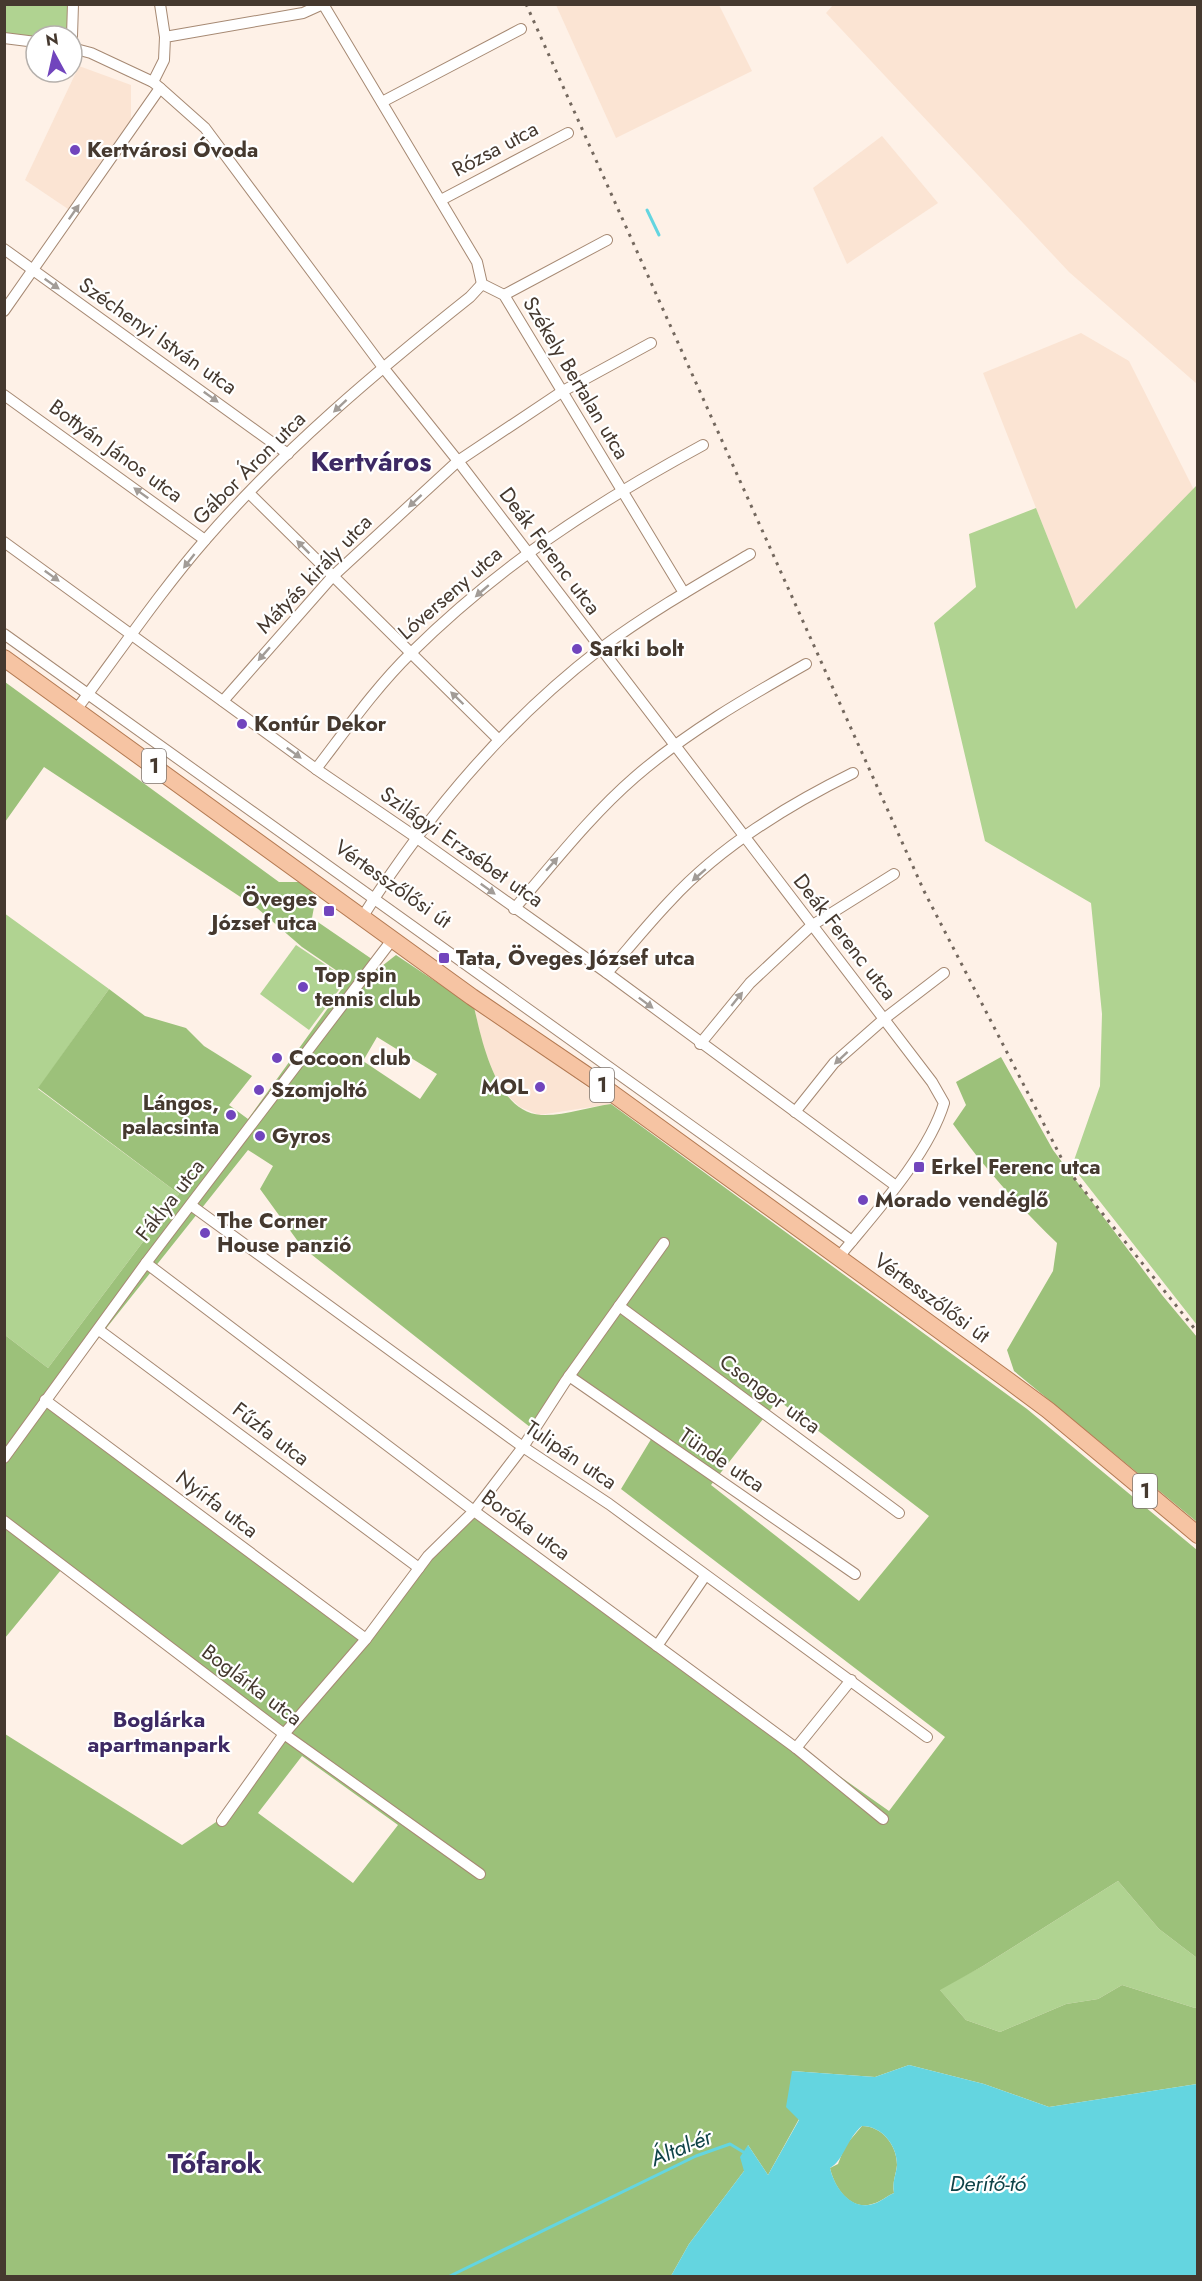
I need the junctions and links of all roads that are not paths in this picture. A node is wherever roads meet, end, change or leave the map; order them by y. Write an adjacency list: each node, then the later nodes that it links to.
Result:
1 (73, 4): 4 (street)
2 (160, 4): 6 (street)
3 (323, 4): 6 (street); 11 (street)
4 (72, 24)
5 (521, 30): 11 (street)
6 (165, 37): 10 (street)
7 (4, 38): 8 (street)
8 (24, 40)
9 (84, 51): 10 (street, Deák Ferenc utca)
10 (156, 85): 16 (street, one-way to 10); 21 (street, Deák Ferenc utca)
11 (382, 102): 13 (street)
12 (568, 134): 13 (street, Rózsa utca)
13 (441, 200): 17 (street)
14 (607, 240): 18 (street)
15 (4, 249): 16 (street, Széchenyi István utca)
16 (33, 271): 19 (street); 25 (street, Széchenyi István utca, one-way to 25)
17 (482, 284): 18 (street, Székely Bertalan utca); 21 (street, Gábor Áron utca)
18 (504, 296): 22 (street, Székely Bertalan utca)
19 (4, 311)
20 (651, 343): 22 (street, Mátyás király utca)
21 (382, 366): 25 (street, Gábor Áron utca, one-way to 25); 26 (street, Deák Ferenc utca)
22 (563, 391): 26 (street, Mátyás király utca); 27 (street, Székely Bertalan utca)
23 (4, 395): 29 (street, Bottyán János utca, one-way to 23)
24 (703, 445): 27 (street, Lóverseny utca)
25 (288, 454): 28 (street, Gábor Áron utca)
26 (458, 461): 31 (street, Deák Ferenc utca); 33 (street, Mátyás király utca, one-way to 33)
27 (620, 490): 31 (street, Lóverseny utca); 34 (street, Székely Bertalan utca)
28 (249, 493): 29 (street, Gábor Áron utca); 33 (street, one-way to 28)
29 (205, 540): 36 (street, Gábor Áron utca, one-way to 36)
30 (4, 542): 36 (street, Szilágyi Erzsébet utca, one-way to 36)
31 (526, 552): 37 (street, Deák Ferenc utca); 38 (street, Lóverseny utca, one-way to 38)
32 (750, 554): 34 (street)
33 (332, 577): 38 (street); 42 (street, Mátyás király utca, one-way to 42)
34 (684, 593): 37 (street)
35 (4, 634): 41 (street, Vértesszőlősi út)
36 (132, 634): 41 (street, Gábor Áron utca); 42 (street, Szilágyi Erzsébet utca)
37 (600, 649): 44 (street); 45 (street, Deák Ferenc utca)
38 (410, 653): 44 (street, one-way to 38); 46 (street, Lóverseny utca)
39 (4, 658): 43 (main road, Vértesszőlősi út / 1)
40 (806, 664): 45 (street)
41 (88, 694): 43 (street, Gábor Áron utca); 51 (street, Vértesszőlősi út)
42 (223, 701): 46 (street, Szilágyi Erzsébet utca, one-way to 46)
43 (76, 710): 53 (main road, Vértesszőlősi út / 1)
44 (498, 739): 49 (street)
45 (675, 746): 48 (street, Deák Ferenc utca); 52 (street, one-way to 45)
46 (316, 769): 49 (street, Szilágyi Erzsébet utca)
47 (853, 773): 48 (street)
48 (743, 836): 54 (street, Deák Ferenc utca); 57 (street, one-way to 57)
49 (417, 838): 51 (street); 52 (street, Szilágyi Erzsébet utca, one-way to 52)
50 (894, 874): 54 (street)
51 (374, 899): 53 (street); 61 (street, Vértesszőlősi út)
52 (514, 909): 57 (street, Szilágyi Erzsébet utca)
53 (363, 916): 55 (main road, Vértesszőlősi út / 1)
54 (811, 926): 58 (street, Deák Ferenc utca); 59 (street, one-way to 54)
55 (392, 940): 63 (main road, Vértesszőlősi út / 1); 64 (street, Fáklya utca)
56 (944, 973): 58 (street)
57 (607, 974): 59 (street, Szilágyi Erzsébet utca, one-way to 59)
58 (884, 1019): 60 (street, one-way to 60); 62 (street, Deák Ferenc utca)
59 (700, 1044): 60 (street, Szilágyi Erzsébet utca)
60 (795, 1112): 62 (street, Szilágyi Erzsébet utca)
61 (755, 1171): 63 (street); 65 (street, Vértesszőlősi út)
62 (896, 1186): 65 (street)
63 (743, 1189): 67 (main road, Vértesszőlősi út / 1)
64 (192, 1206): 68 (street, Fáklya utca); 73 (street, Tulipán utca)
65 (852, 1241): 67 (street)
66 (664, 1243): 69 (street)
67 (838, 1258): 78 (main road, Vértesszőlősi út / 1)
68 (146, 1263): 70 (street, Fáklya utca); 75 (street, Boróka utca)
69 (619, 1306): 71 (street); 76 (street, Csongor utca)
70 (99, 1330): 72 (street, Fáklya utca); 79 (street, Fűzfa utca)
71 (569, 1376): 73 (street); 80 (street, Tünde utca)
72 (45, 1400): 74 (street, Fáklya utca); 82 (street, Nyírfa utca)
73 (523, 1447): 75 (street); 81 (street, Tulipán utca)
74 (4, 1458)
75 (474, 1511): 79 (street); 83 (street, Boróka utca)
76 (899, 1513)
77 (4, 1521): 85 (street, Boglárka utca)
78 (1197, 1535)
79 (419, 1568): 82 (street)
80 (855, 1574)
81 (705, 1576): 83 (street); 84 (street, Tulipán utca)
82 (366, 1639): 85 (street)
83 (657, 1646): 87 (street, Boróka utca)
84 (851, 1680): 86 (street, Tulipán utca); 87 (street)
85 (284, 1734): 89 (street); 90 (street, Boglárka utca)
86 (927, 1737)
87 (796, 1748): 88 (street, Boróka utca)
88 (884, 1819)
89 (222, 1821)
90 (480, 1874)

